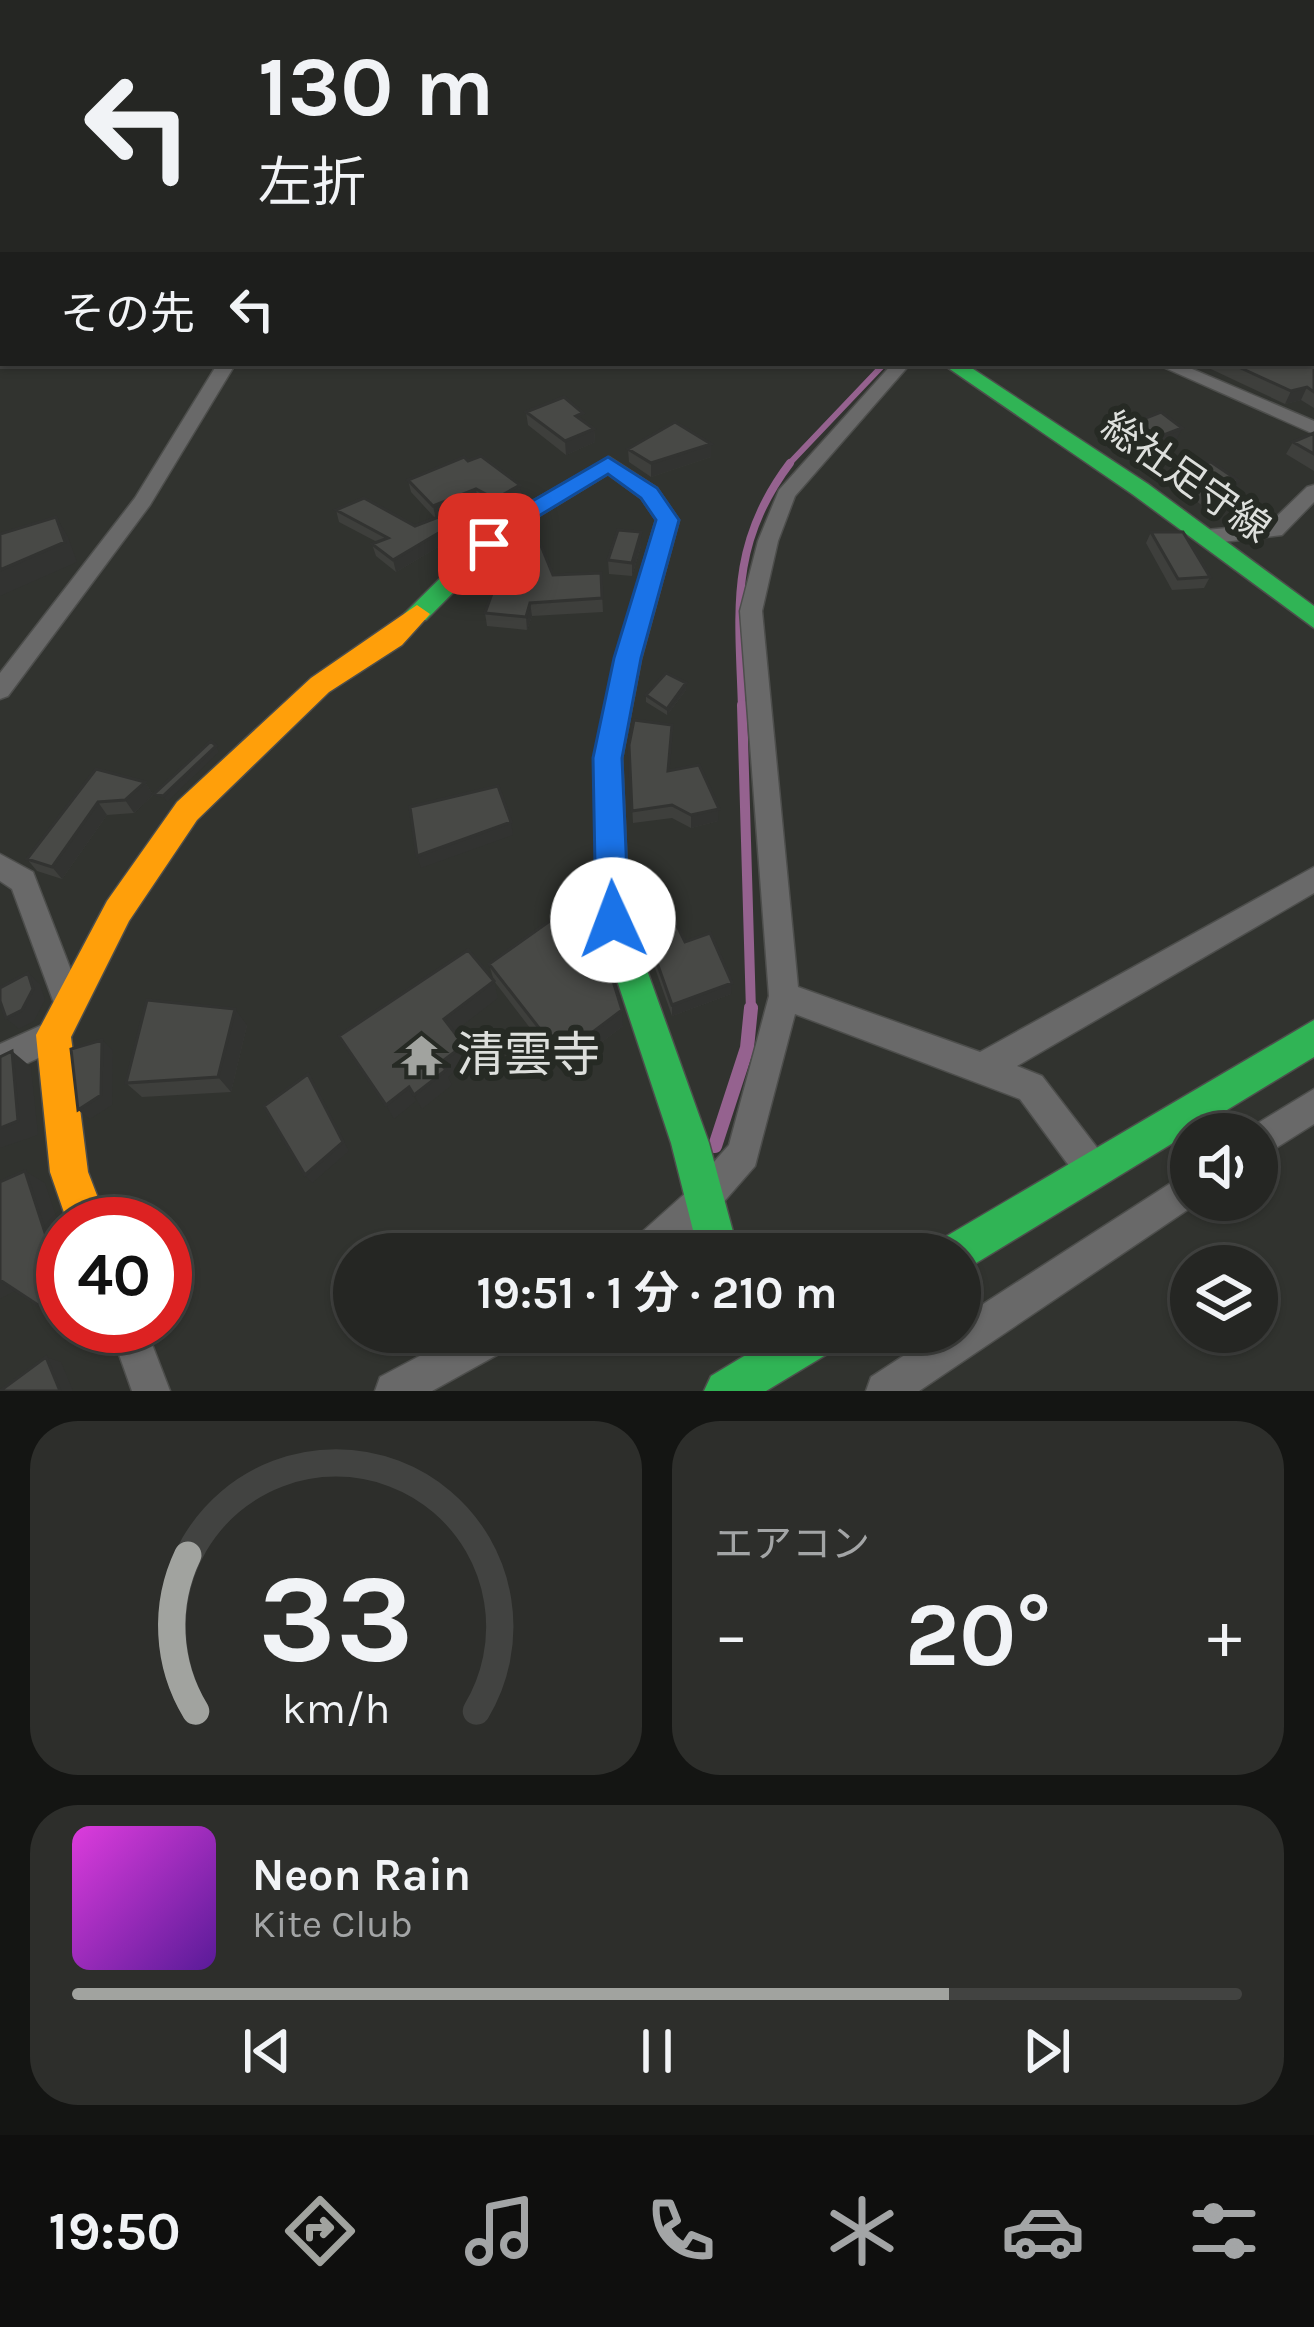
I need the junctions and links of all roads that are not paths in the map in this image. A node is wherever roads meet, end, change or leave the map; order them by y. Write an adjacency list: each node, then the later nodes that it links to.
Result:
1 (225, 366): 9 (street)
2 (899, 366): 12 (street)
3 (955, 366): 7 (main road, 総社足守線)
4 (1169, 366): 5 (street)
5 (1314, 428)
6 (1314, 491): 7 (street)
7 (1206, 537): 8 (main road, 総社足守線)
8 (1314, 619)
9 (0, 690)
10 (0, 866): 13 (street)
11 (1314, 879): 17 (street)
12 (784, 996): 17 (street); 22 (street)
13 (69, 1004): 14 (main road); 22 (main road)
14 (53, 1034): 16 (street); 21 (main road)
15 (1307, 1050): 20 (main road)
16 (0, 1060)
17 (981, 1069): 20 (street)
18 (1314, 1105): 19 (street)
19 (1278, 1129)
20 (1093, 1170): 26 (main road)
21 (78, 1197)
22 (702, 1201): 24 (street); 25 (main road)
23 (1170, 1201): 33 (street)
24 (668, 1233)
25 (712, 1233)
26 (981, 1238)
27 (137, 1353): 30 (street)
28 (464, 1353): 31 (street)
29 (759, 1353): 32 (main road)
30 (151, 1391)
31 (394, 1391)
32 (726, 1391)
33 (885, 1391)

